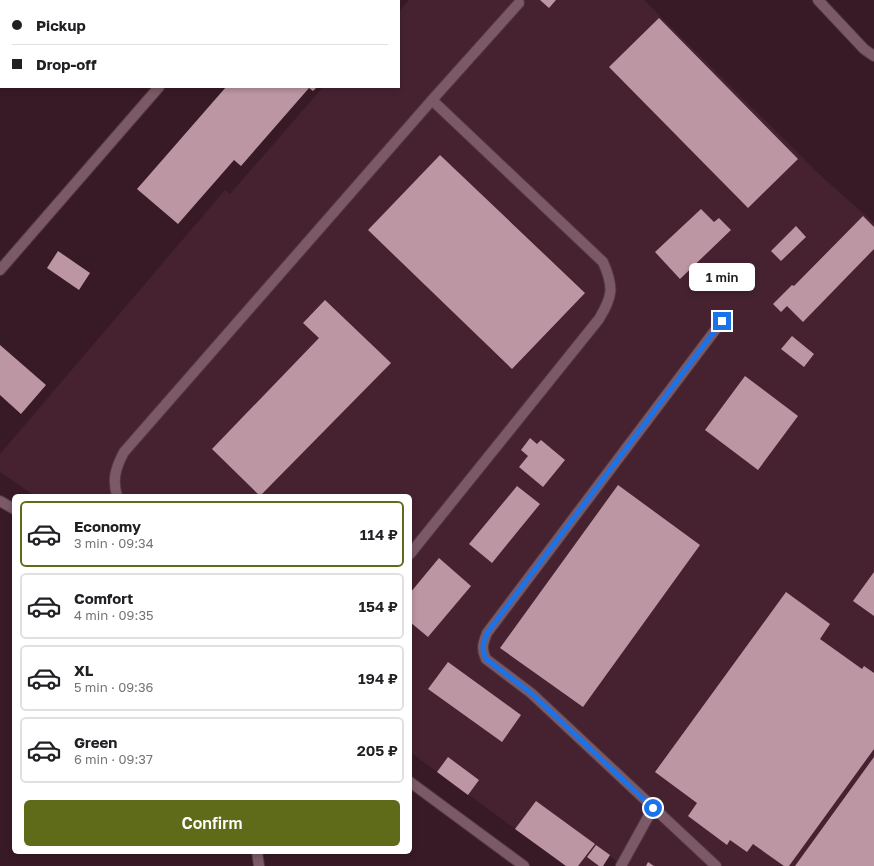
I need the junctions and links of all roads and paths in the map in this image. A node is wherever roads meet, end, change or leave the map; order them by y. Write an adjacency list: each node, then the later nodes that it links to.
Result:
1 (818, 0): 3 (street)
2 (519, 3): 5 (street)
3 (874, 56)
4 (158, 88): 6 (street)
5 (432, 100): 8 (street); 11 (street)
6 (0, 270)
7 (722, 321): 13 (street)
8 (116, 494)
9 (0, 501): 10 (street)
10 (12, 508)
11 (412, 552)
12 (412, 783): 16 (street)
13 (653, 808): 17 (street); 18 (street)
14 (257, 854): 15 (street)
15 (259, 866)
16 (524, 866)
17 (621, 866)
18 (716, 866)

